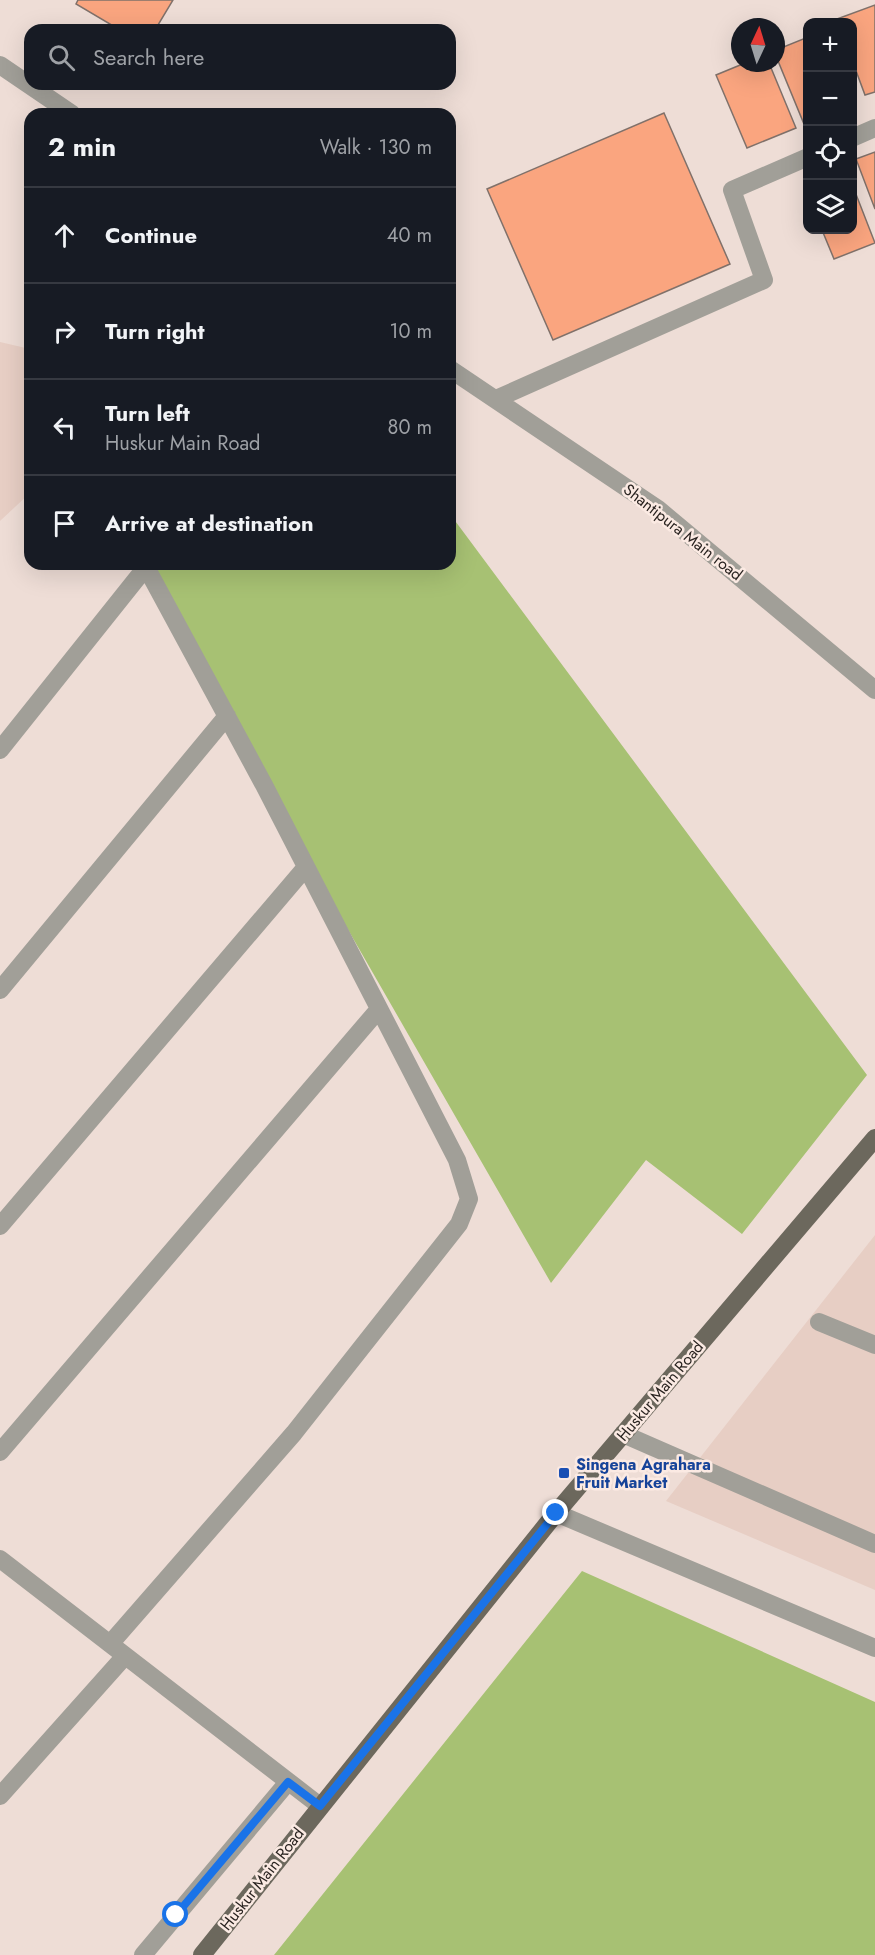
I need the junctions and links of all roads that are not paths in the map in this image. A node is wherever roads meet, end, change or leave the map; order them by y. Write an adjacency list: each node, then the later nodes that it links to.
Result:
1 (0, 66): 2 (street)
2 (24, 82)
3 (36, 90): 4 (street)
4 (63, 108)
5 (875, 128): 6 (street)
6 (857, 136)
7 (803, 159): 9 (street)
8 (456, 373): 9 (street, Shantipura Main road)
9 (496, 399): 12 (street, Shantipura Main road)
10 (144, 570): 14 (street)
11 (148, 570): 13 (street)
12 (875, 690)
13 (227, 716): 15 (street); 16 (street)
14 (0, 750)
15 (306, 867): 17 (street); 19 (street)
16 (0, 990)
17 (380, 1010): 23 (street); 27 (street)
18 (875, 1138): 22 (main road, Huskur Main Road)
19 (0, 1226)
20 (819, 1322): 21 (street)
21 (875, 1345)
22 (623, 1434): 24 (main road, Huskur Main Road); 25 (street)
23 (0, 1452)
24 (556, 1513): 28 (street); 32 (main road, Huskur Main Road)
25 (875, 1544)
26 (0, 1559): 27 (street)
27 (110, 1644): 29 (street)
28 (875, 1648)
29 (125, 1656): 30 (street); 31 (street)
30 (288, 1782): 32 (street); 33 (street)
31 (0, 1796)
32 (320, 1806): 34 (main road, Huskur Main Road)
33 (143, 1955)
34 (201, 1955)

